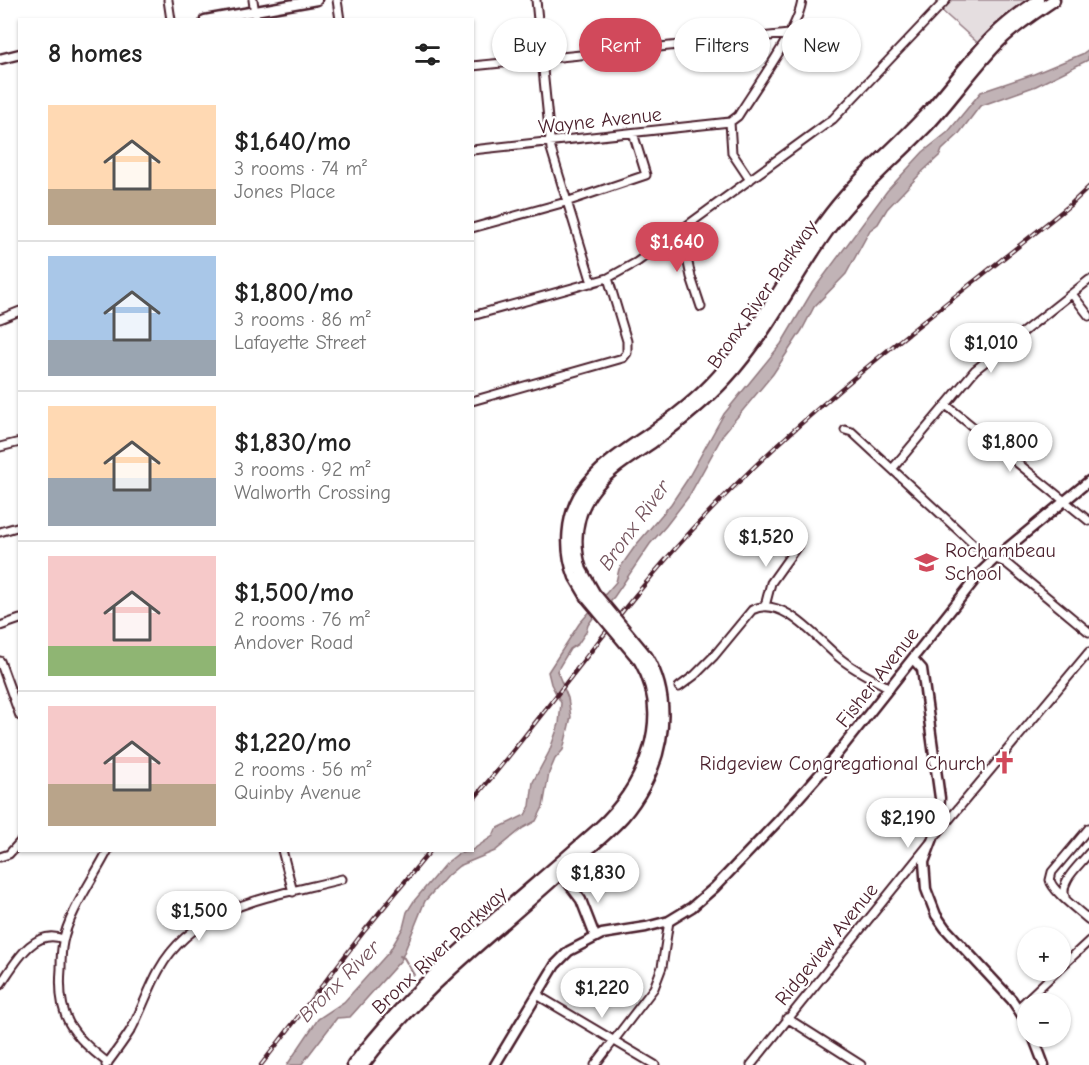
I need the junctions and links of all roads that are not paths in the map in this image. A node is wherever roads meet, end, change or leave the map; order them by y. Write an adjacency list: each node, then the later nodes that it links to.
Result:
1 (168, 0): 11 (street)
2 (253, 0): 10 (street)
3 (317, 0): 10 (street)
4 (337, 0): 13 (street)
5 (536, 0): 14 (street)
6 (802, 0): 15 (street)
7 (946, 0): 28 (street)
8 (1038, 0): 54 (highway, Bronx River Parkway)
9 (1054, 0): 54 (highway, Bronx River Parkway)
10 (255, 15): 12 (street)
11 (171, 18)
12 (225, 18)
13 (340, 18)
14 (538, 18)
15 (797, 18)
16 (782, 35): 19 (street)
17 (782, 45): 24 (street)
18 (18, 54): 20 (street)
19 (567, 56)
20 (0, 58)
21 (492, 64): 22 (street)
22 (474, 66)
23 (543, 72): 26 (street)
24 (730, 122): 25 (street, Wayne Avenue); 28 (street)
25 (633, 133): 26 (street, Wayne Avenue); 29 (street)
26 (550, 142): 27 (street, Wayne Avenue); 29 (street)
27 (474, 150)
28 (750, 180): 31 (street)
29 (566, 202): 30 (street); 34 (street)
30 (474, 227)
31 (681, 230): 32 (street); 36 (street)
32 (608, 278): 34 (street); 41 (street)
33 (1089, 280): 35 (street)
34 (592, 283): 38 (street)
35 (1072, 294): 39 (street); 42 (street)
36 (701, 307)
37 (18, 312): 40 (street)
38 (474, 315)
39 (1089, 316)
40 (0, 319)
41 (474, 400)
42 (946, 405): 46 (street); 48 (street)
43 (845, 430): 46 (street)
44 (18, 442): 45 (street)
45 (0, 447)
46 (893, 468): 53 (street)
47 (1089, 481): 48 (street, Fisher Avenue)
48 (1064, 501): 49 (street); 53 (street, Fisher Avenue)
49 (1089, 521)
50 (18, 527): 51 (street)
51 (0, 532)
52 (798, 545): 55 (street)
53 (994, 559): 58 (street); 61 (street, Fisher Avenue)
54 (578, 574): 60 (highway, Bronx River Parkway, bridge)
55 (765, 606): 63 (street); 64 (street)
56 (18, 620): 57 (street)
57 (0, 626)
58 (1089, 632)
59 (1089, 652): 67 (street, Ridgeview Avenue)
60 (644, 659): 73 (highway, Bronx River Parkway); 92 (highway, Bronx River Parkway)
61 (913, 659): 64 (street, Fisher Avenue); 67 (street)
62 (0, 661): 65 (street)
63 (678, 687)
64 (890, 688): 78 (street, Fisher Avenue)
65 (18, 710)
66 (1089, 828): 76 (street)
67 (931, 841): 87 (street); 88 (street, Ridgeview Avenue)
68 (18, 844): 72 (street)
69 (107, 852): 80 (street)
70 (283, 852): 75 (street)
71 (1089, 853): 76 (street)
72 (0, 858)
73 (561, 873): 79 (street); 93 (highway, Bronx River Parkway)
74 (342, 879): 75 (street)
75 (293, 892): 91 (street)
76 (1065, 897): 77 (street)
77 (1089, 920)
78 (669, 921): 79 (street, Fisher Avenue); 89 (street)
79 (595, 936): 86 (street, Fisher Avenue)
80 (63, 939): 84 (street); 91 (street)
81 (1089, 941): 82 (street)
82 (1071, 958)
83 (1046, 981): 85 (street)
84 (0, 985)
85 (1034, 993)
86 (537, 995): 89 (street); 94 (street, Fisher Avenue)
87 (1017, 1007)
88 (787, 1018): 97 (street, Ridgeview Avenue); 98 (street)
89 (614, 1041): 95 (street); 96 (street)
90 (1037, 1047): 99 (street)
91 (107, 1064)
92 (353, 1065)
93 (363, 1065)
94 (495, 1065)
95 (595, 1065)
96 (655, 1065)
97 (751, 1065)
98 (861, 1065)
99 (1044, 1065)

